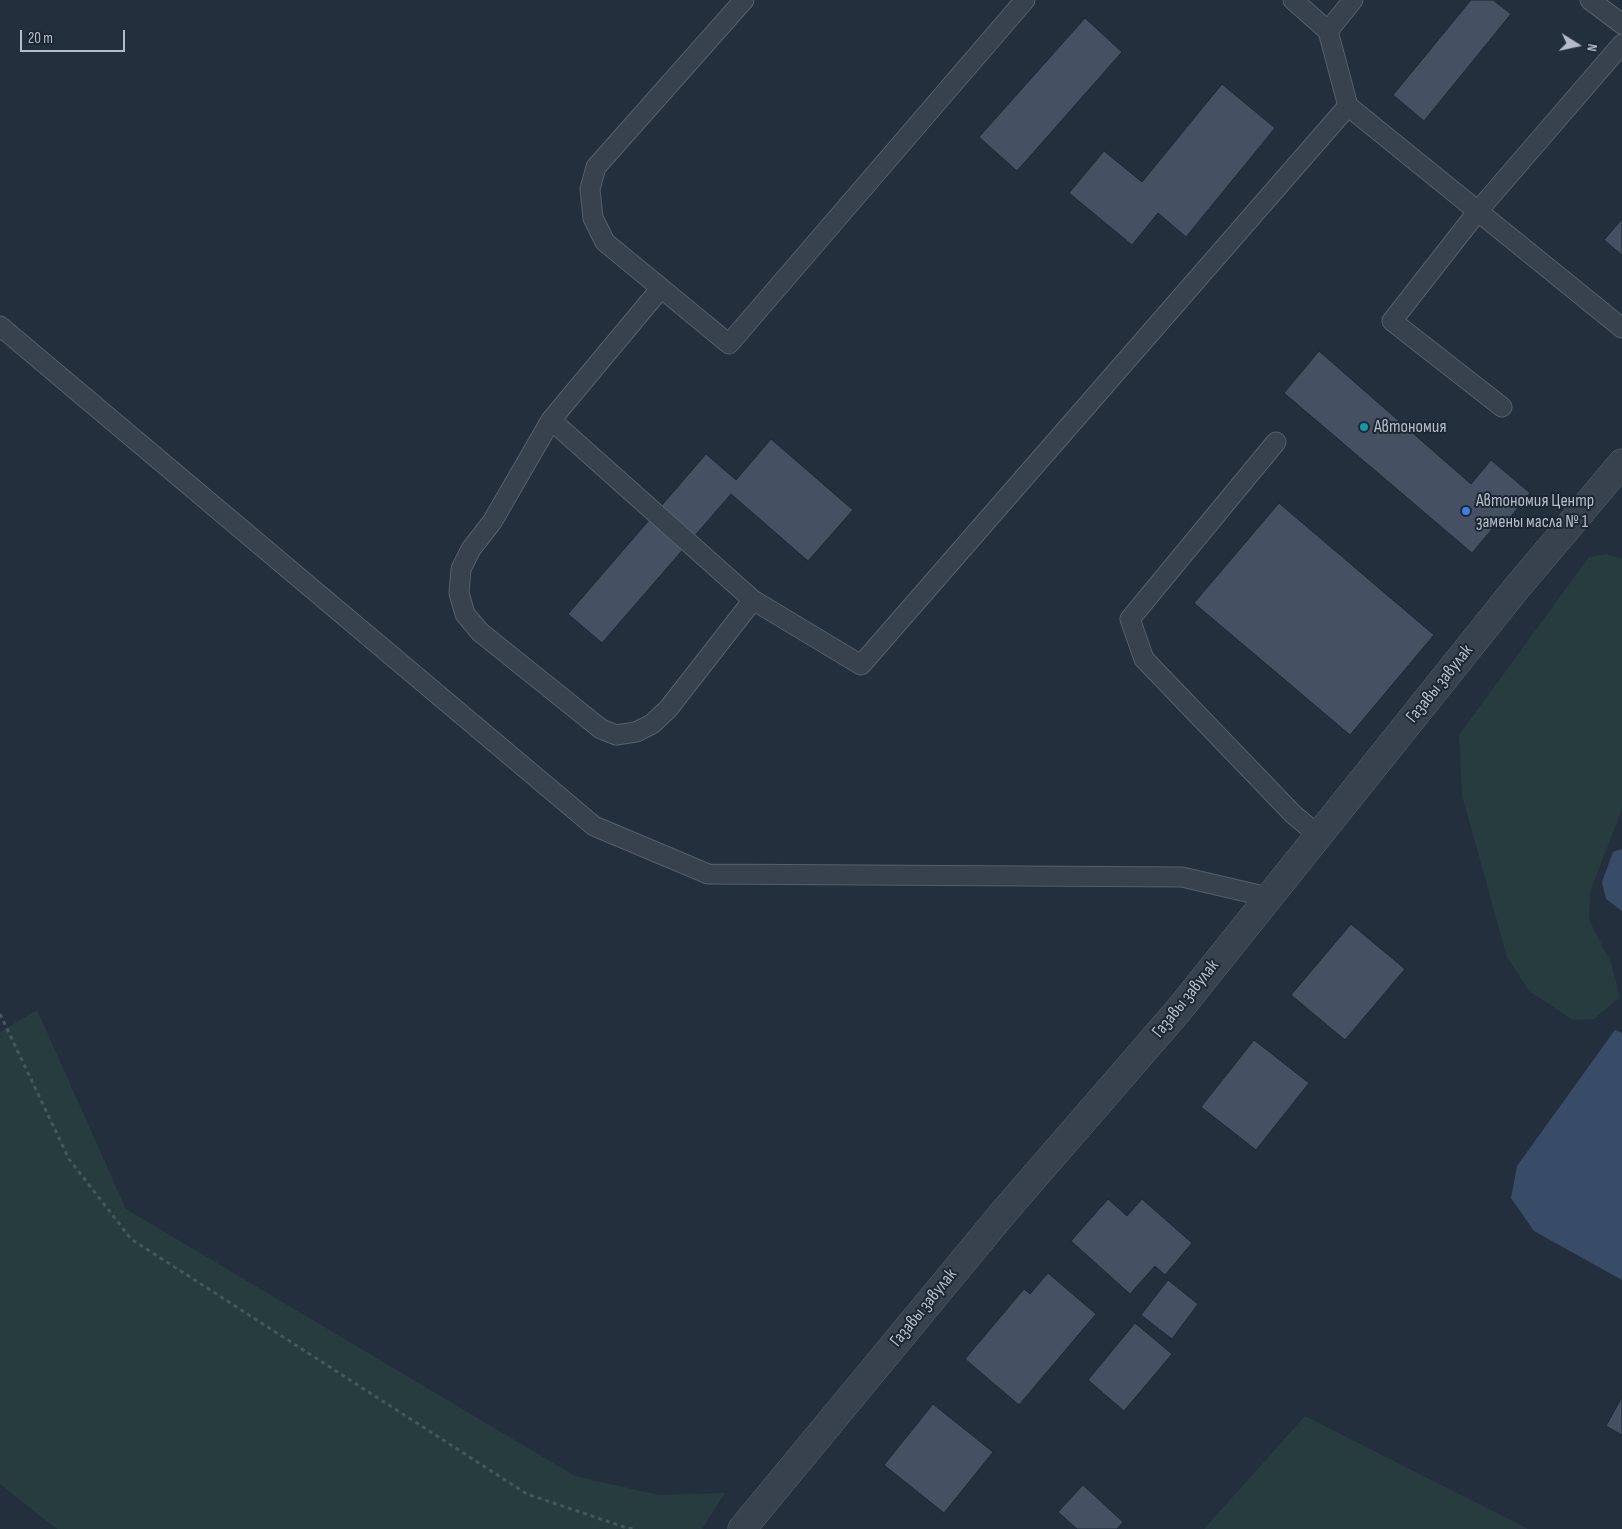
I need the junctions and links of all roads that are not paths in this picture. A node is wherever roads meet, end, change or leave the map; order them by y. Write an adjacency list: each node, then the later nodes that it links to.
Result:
1 (744, 0): 11 (lane)
2 (1025, 0): 11 (lane)
3 (1293, 0): 7 (lane)
4 (1353, 0): 7 (lane)
5 (1590, 0): 6 (lane)
6 (1622, 24)
7 (1328, 30): 9 (lane)
8 (1622, 44): 10 (lane)
9 (1348, 106): 10 (lane); 18 (lane)
10 (1478, 211): 13 (lane); 14 (lane)
11 (661, 288): 15 (lane)
12 (0, 326): 20 (lane)
13 (1622, 328)
14 (1502, 407)
15 (551, 420): 18 (lane); 18 (lane)
16 (1276, 442): 19 (lane)
17 (1618, 476): 19 (street, Газавы завулак)
18 (753, 600)
19 (1318, 835): 20 (street, Газавы завулак)
20 (1268, 897): 21 (street, Газавы завулак)
21 (742, 1529)

